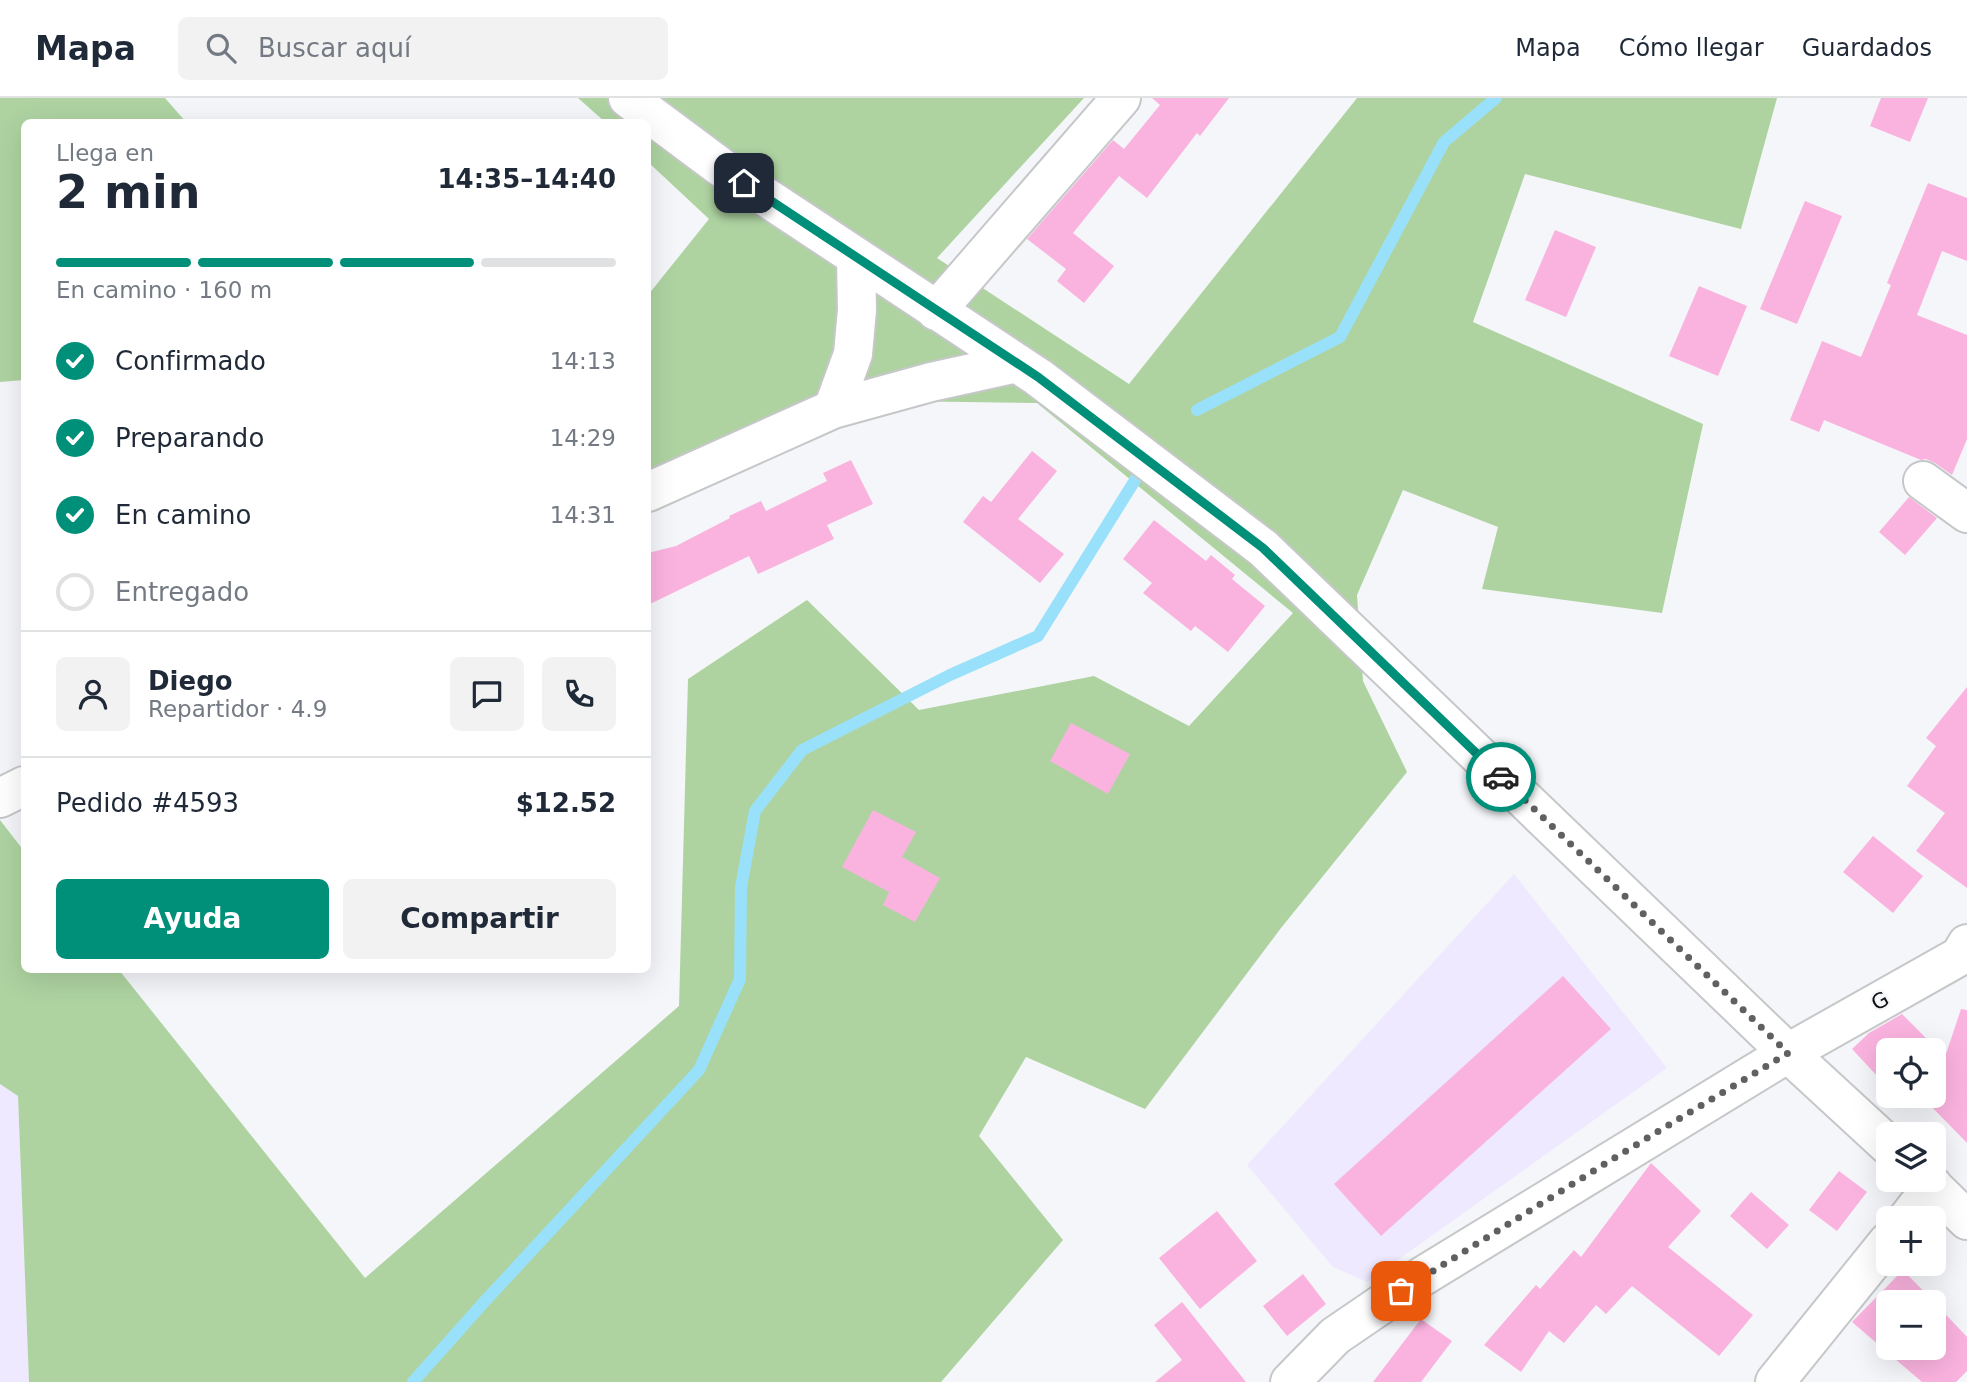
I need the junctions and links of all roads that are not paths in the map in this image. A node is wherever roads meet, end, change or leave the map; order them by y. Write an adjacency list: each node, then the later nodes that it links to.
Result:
1 (628, 98): 3 (street)
2 (1121, 98): 4 (street)
3 (856, 258): 4 (street); 6 (street)
4 (936, 311): 5 (street)
5 (1017, 363): 6 (street); 13 (street)
6 (833, 409): 8 (street)
7 (1923, 481): 9 (street)
8 (651, 491)
9 (1967, 513)
10 (21, 788): 11 (street)
11 (0, 798)
12 (1965, 952): 13 (street, G)
13 (1788, 1053): 14 (street); 18 (street, G)
14 (1876, 1134)
15 (1939, 1192): 16 (street)
16 (1967, 1220)
17 (1876, 1257): 19 (street)
18 (1290, 1382)
19 (1775, 1382)

